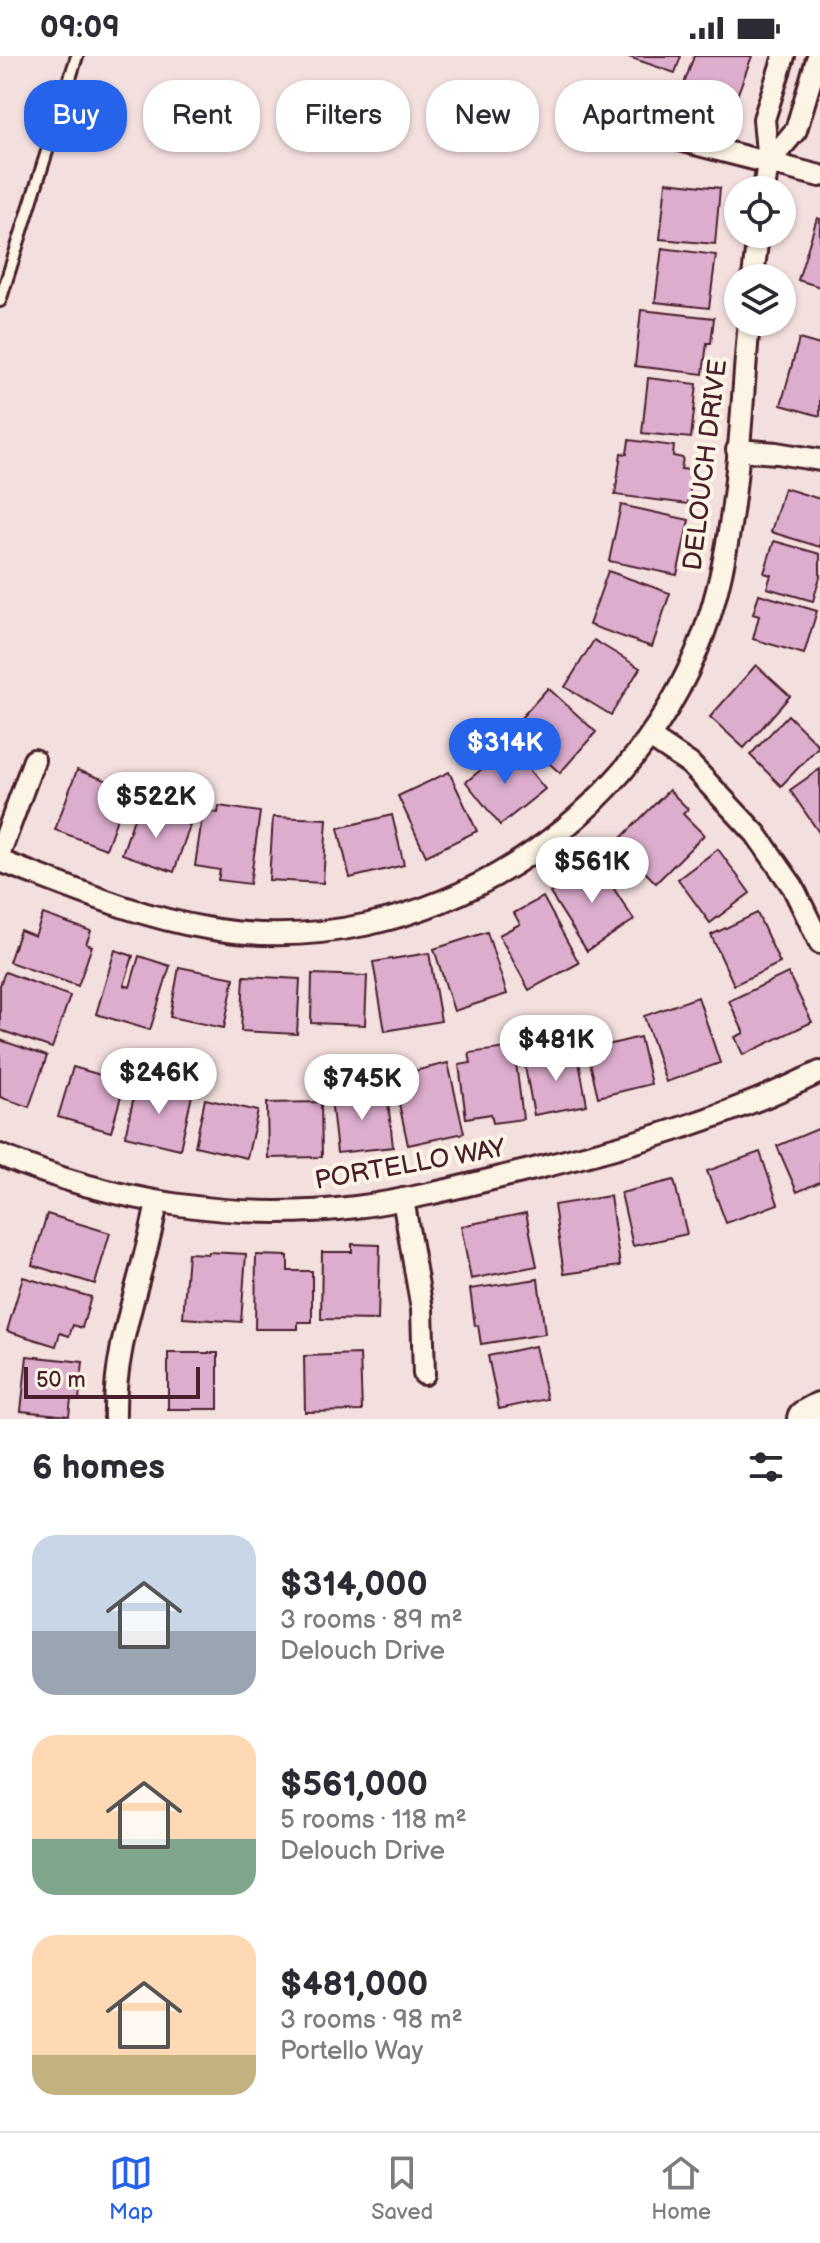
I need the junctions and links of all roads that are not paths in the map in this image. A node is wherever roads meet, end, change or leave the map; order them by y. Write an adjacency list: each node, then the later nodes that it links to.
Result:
1 (77, 56): 8 (lane)
2 (784, 56): 5 (street)
3 (818, 56): 5 (street)
4 (725, 152): 5 (street)
5 (768, 163): 6 (street); 7 (street)
6 (766, 176)
7 (820, 176)
8 (0, 301)
9 (748, 336): 10 (street, DELOUCH DRIVE)
10 (737, 450): 11 (street); 12 (street, DELOUCH DRIVE)
11 (820, 460)
12 (650, 737): 15 (street, DELOUCH DRIVE); 16 (street)
13 (34, 760): 14 (street)
14 (0, 852)
15 (0, 861)
16 (820, 943)
17 (820, 1072): 19 (street, PORTELLO WAY)
18 (0, 1155): 20 (street, PORTELLO WAY)
19 (403, 1199): 20 (street, PORTELLO WAY); 21 (street)
20 (157, 1202): 23 (street)
21 (424, 1374)
22 (820, 1412): 24 (highway)
23 (115, 1419)
24 (807, 1419)

